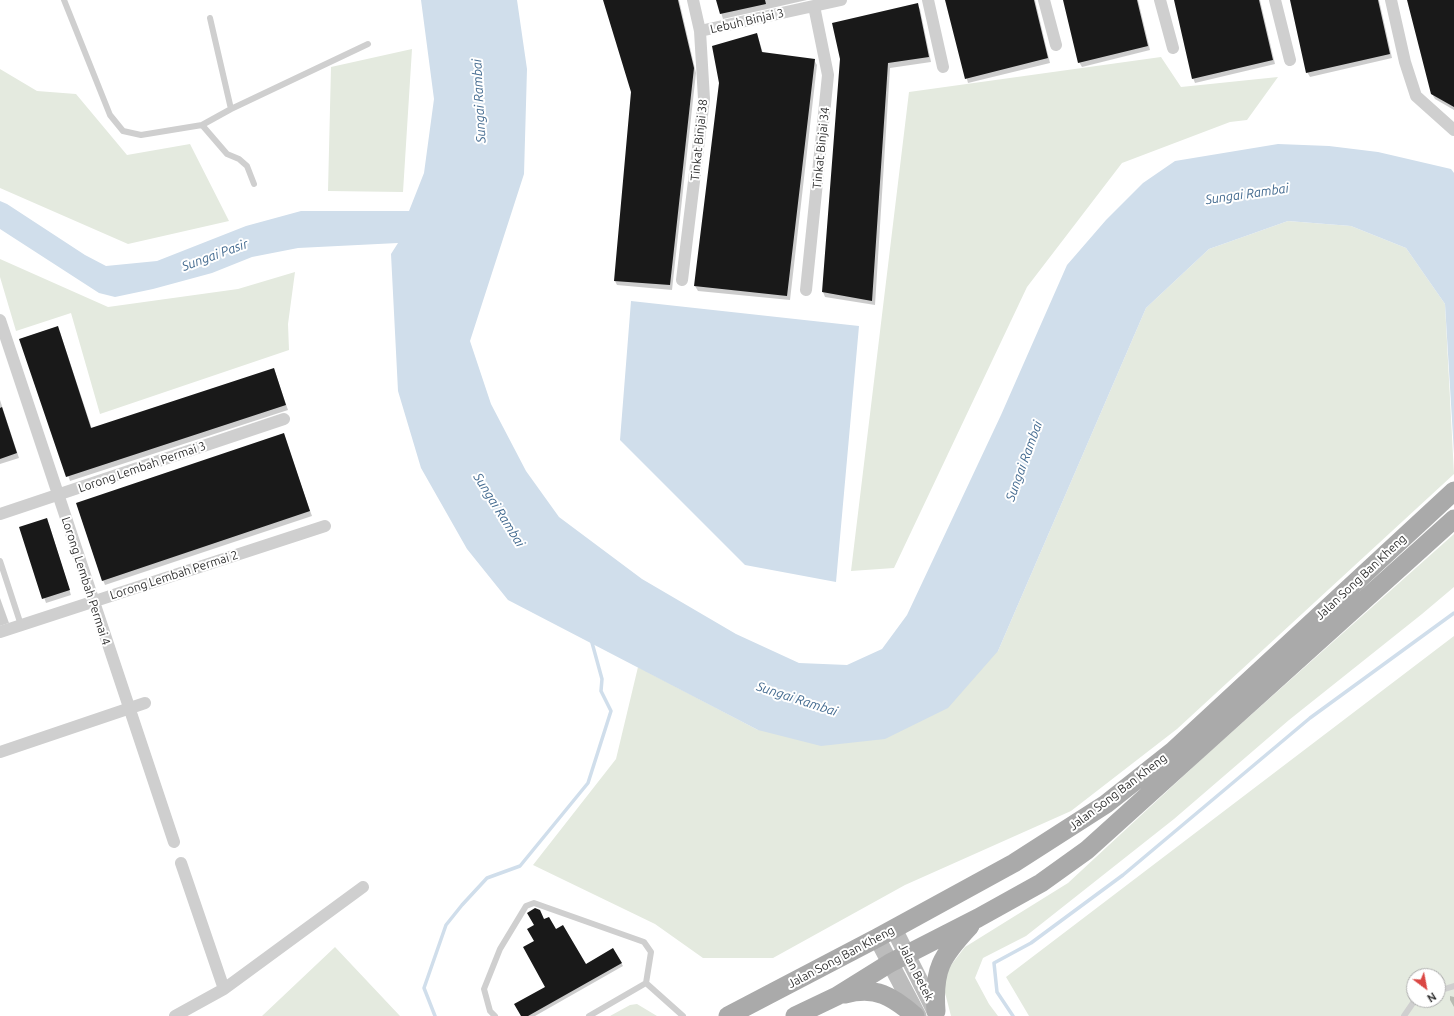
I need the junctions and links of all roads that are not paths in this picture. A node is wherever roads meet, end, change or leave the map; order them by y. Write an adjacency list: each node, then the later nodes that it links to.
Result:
1 (64, 0): 18 (lane)
2 (693, 0): 11 (street, Tinkat Binjai 38)
3 (841, 0): 9 (street, Lebuh Binjai 3)
4 (928, 0): 16 (street)
5 (1044, 0): 13 (street)
6 (1160, 0): 14 (street)
7 (1275, 0): 15 (street)
8 (1391, 0): 19 (street)
9 (814, 6): 11 (street, Lebuh Binjai 3); 22 (street, Tinkat Binjai 34)
10 (210, 18): 17 (lane)
11 (700, 31): 21 (street, Tinkat Binjai 38)
12 (368, 44): 17 (lane)
13 (1056, 45)
14 (1173, 48)
15 (1290, 60)
16 (942, 67)
17 (231, 109): 18 (lane)
18 (202, 125): 20 (lane)
19 (1454, 130)
20 (254, 184)
21 (682, 280)
22 (806, 290)
23 (0, 320): 26 (street, Lorong Lembah Permai 4)
24 (284, 419): 26 (street, Lorong Lembah Permai 3)
25 (1450, 494): 41 (main road, Jalan Song Ban Kheng)
26 (58, 495): 27 (street, Lorong Lembah Permai 3); 31 (street, Lorong Lembah Permai 4)
27 (0, 514)
28 (1454, 519): 40 (main road, Jalan Song Ban Kheng)
29 (325, 526): 31 (street, Lorong Lembah Permai 2)
30 (0, 561): 32 (lane)
31 (93, 602): 32 (street, Lorong Lembah Permai 2); 35 (street, Lorong Lembah Permai 4)
32 (21, 625): 33 (street, Lorong Lembah Permai 2)
33 (0, 632)
34 (145, 703): 35 (street)
35 (129, 709): 36 (street); 37 (street, Lorong Lembah Permai 4)
36 (0, 752)
37 (174, 842)
38 (181, 862): 46 (street)
39 (363, 887): 46 (street)
40 (978, 918): 43 (main road, Jalan Song Ban Kheng); 48 (main road)
41 (894, 929): 42 (main road, Jalan Song Ban Kheng); 43 (street, Jalan Betek)
42 (877, 938): 44 (street, Jalan Betek); 53 (main road, Jalan Song Ban Kheng)
43 (907, 954): 44 (main road, Jalan Song Ban Kheng); 48 (street, Jalan Betek)
44 (890, 963): 47 (main road, Jalan Song Ban Kheng); 55 (street, Jalan Betek)
45 (646, 983): 50 (lane); 51 (lane); 52 (lane)
46 (224, 989): 49 (street)
47 (837, 996): 54 (main road, Jalan Song Ban Kheng); 55 (main road)
48 (936, 1014)
49 (175, 1016)
50 (494, 1016)
51 (589, 1016)
52 (683, 1016)
53 (728, 1016)
54 (795, 1016)
55 (917, 1016)

